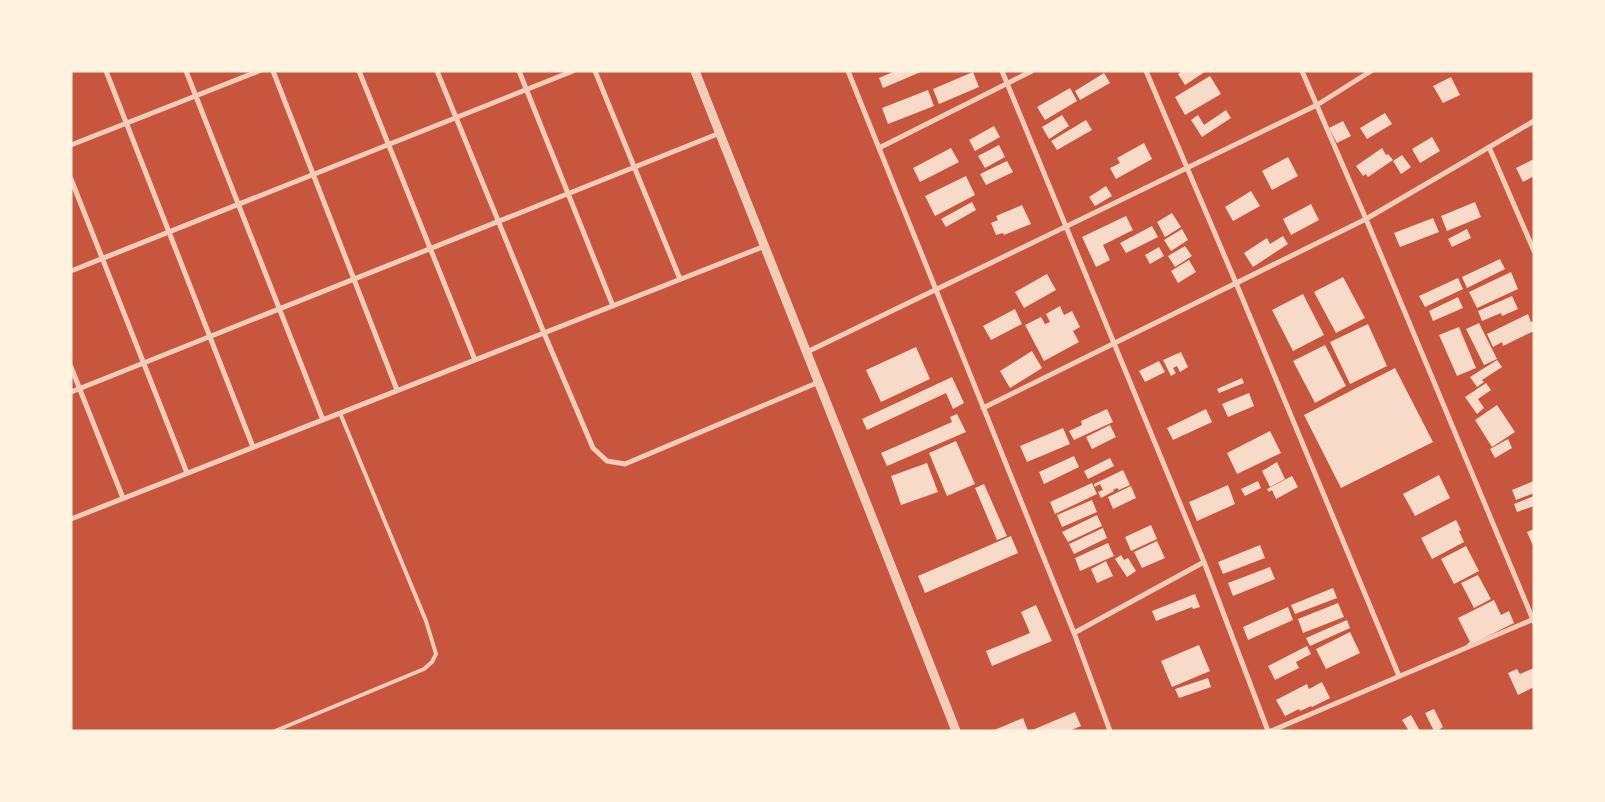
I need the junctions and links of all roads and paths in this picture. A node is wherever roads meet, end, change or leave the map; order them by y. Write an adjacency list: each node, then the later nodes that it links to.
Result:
1 (106, 71): 23 (street)
2 (186, 71): 19 (street)
3 (259, 71): 19 (street)
4 (273, 71): 31 (street)
5 (359, 71): 26 (street)
6 (437, 71): 21 (street)
7 (519, 71): 18 (street)
8 (573, 71): 18 (street)
9 (595, 71): 29 (street)
10 (695, 71): 24 (street)
11 (848, 71): 28 (street)
12 (1002, 71): 17 (street)
13 (1032, 71): 17 (street)
14 (1146, 71): 30 (street)
15 (1302, 71): 20 (street)
16 (1372, 71): 20 (street)
17 (1007, 84): 28 (street); 37 (street)
18 (526, 90): 21 (street); 33 (street)
19 (195, 96): 23 (street); 34 (street)
20 (1317, 104): 30 (street); 35 (street)
21 (456, 118): 26 (street); 36 (street)
22 (1534, 121): 27 (street)
23 (127, 123): 25 (street); 38 (street)
24 (720, 133): 29 (street); 39 (street)
25 (71, 145)
26 (389, 145): 31 (street); 40 (street)
27 (1489, 147): 35 (street); 41 (street)
28 (879, 148): 47 (street)
29 (634, 167): 33 (street); 45 (street)
30 (1187, 167): 37 (street); 46 (street)
31 (313, 175): 34 (street); 44 (street)
32 (71, 180): 42 (street)
33 (568, 194): 36 (street); 48 (street)
34 (238, 205): 38 (street); 49 (street)
35 (1366, 218): 46 (street); 69 (street)
36 (499, 221): 40 (street); 50 (street)
37 (1066, 226): 47 (street); 52 (street)
38 (169, 232): 42 (street); 51 (street)
39 (765, 246): 45 (street); 53 (street)
40 (430, 248): 44 (street); 54 (street)
41 (1534, 251)
42 (103, 259): 43 (street); 55 (street)
43 (71, 271)
44 (354, 279): 49 (street); 59 (street)
45 (680, 279): 48 (street)
46 (1236, 283): 52 (street); 71 (street)
47 (935, 290): 53 (street); 61 (street)
48 (613, 306): 50 (street)
49 (280, 309): 51 (street); 63 (street)
50 (544, 333): 54 (street); 57 (street)
51 (210, 336): 55 (street); 64 (street)
52 (1114, 344): 61 (street); 68 (street)
53 (807, 352): 57 (street)
54 (475, 360): 59 (street)
55 (144, 363): 58 (street); 65 (street)
56 (71, 368): 58 (street)
57 (819, 382): 73 (street)
58 (80, 389): 60 (street); 66 (street)
59 (398, 390): 62 (street)
60 (71, 392)
61 (983, 408): 70 (street)
62 (340, 413): 63 (street); 72 (lane)
63 (323, 420): 64 (street)
64 (254, 447): 65 (street)
65 (187, 473): 66 (street)
66 (123, 498): 67 (street)
67 (71, 519)
68 (1204, 562): 70 (street); 75 (street)
69 (1533, 620): 71 (street)
70 (1074, 633): 74 (street)
71 (1399, 676): 75 (street)
72 (275, 731)
73 (956, 731)
74 (1110, 731)
75 (1270, 731)

